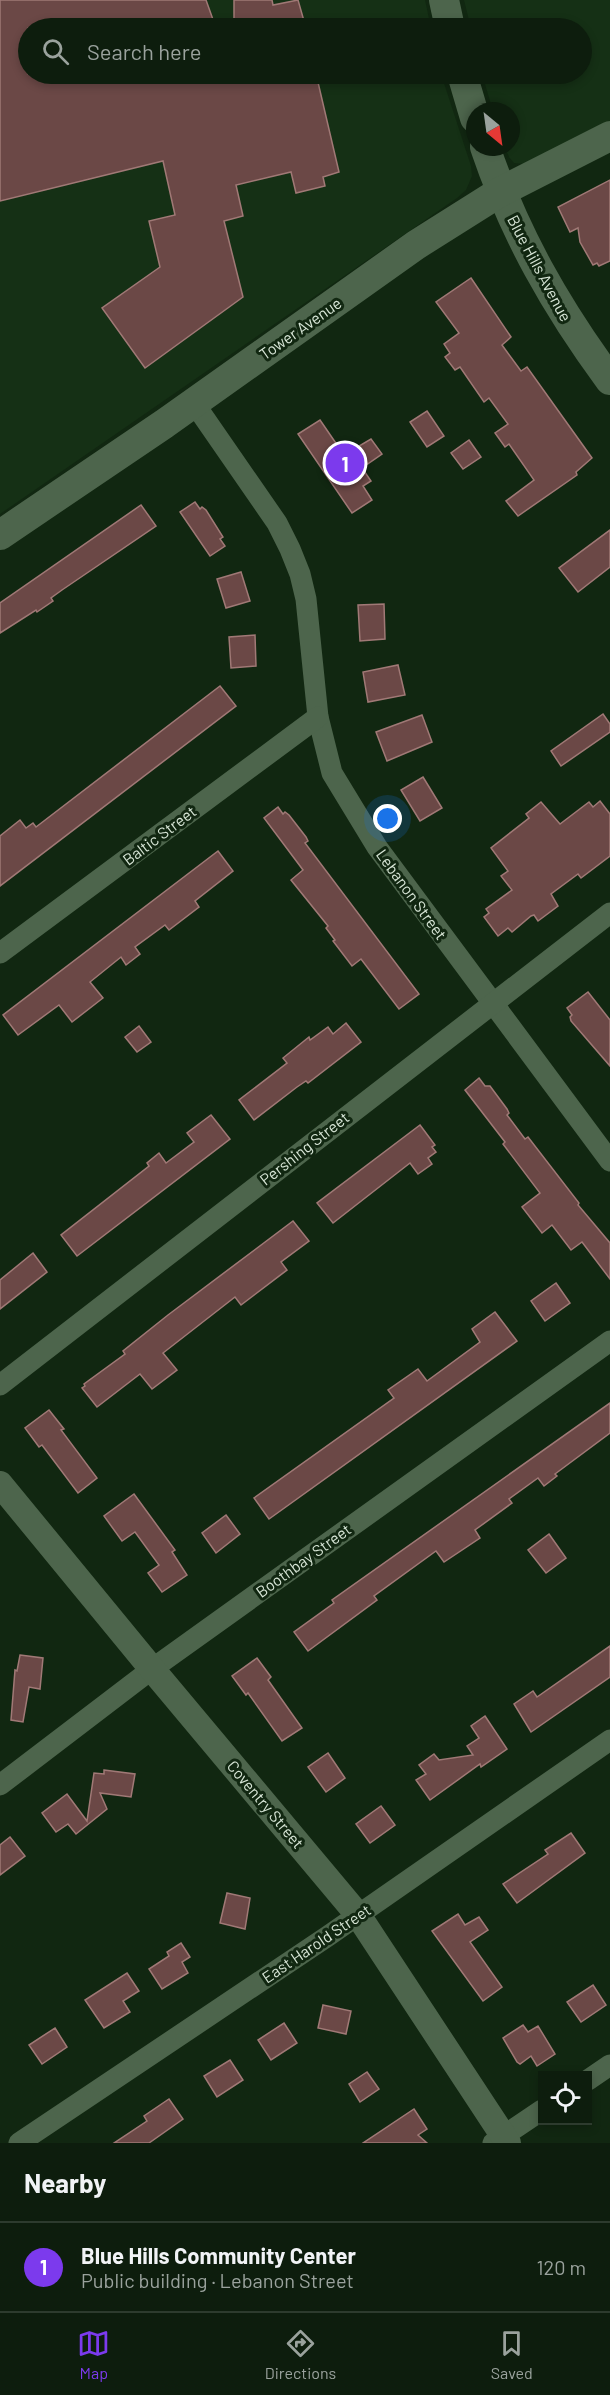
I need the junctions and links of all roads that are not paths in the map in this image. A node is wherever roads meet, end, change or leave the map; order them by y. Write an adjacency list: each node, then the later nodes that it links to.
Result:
1 (444, 0): 2 (main road)
2 (448, 18)
3 (465, 84): 4 (main road)
4 (470, 102)
5 (610, 136): 7 (main road, Tower Avenue)
6 (488, 156): 7 (main road, Blue Hills Avenue)
7 (500, 192): 8 (main road, Blue Hills Avenue); 9 (main road, Tower Avenue)
8 (610, 380)
9 (194, 403): 10 (main road, Tower Avenue); 11 (street, Lebanon Street)
10 (0, 535)
11 (318, 717): 13 (street, Baltic Street); 14 (street, Lebanon Street)
12 (610, 913): 14 (street, Pershing Street)
13 (0, 953)
14 (492, 1003): 15 (street, Lebanon Street); 17 (street, Pershing Street)
15 (610, 1161)
16 (610, 1341): 19 (street, Boothbay Street)
17 (0, 1384)
18 (0, 1484): 19 (street, Coventry Street)
19 (152, 1670): 21 (street, Boothbay Street); 22 (street, Coventry Street)
20 (610, 1740): 22 (street, East Harold Street)
21 (0, 1785)
22 (358, 1915): 26 (street, Coventry Street); 27 (street, East Harold Street)
23 (610, 2066): 24 (street)
24 (592, 2077)
25 (538, 2114): 26 (street)
26 (501, 2141)
27 (19, 2143)

